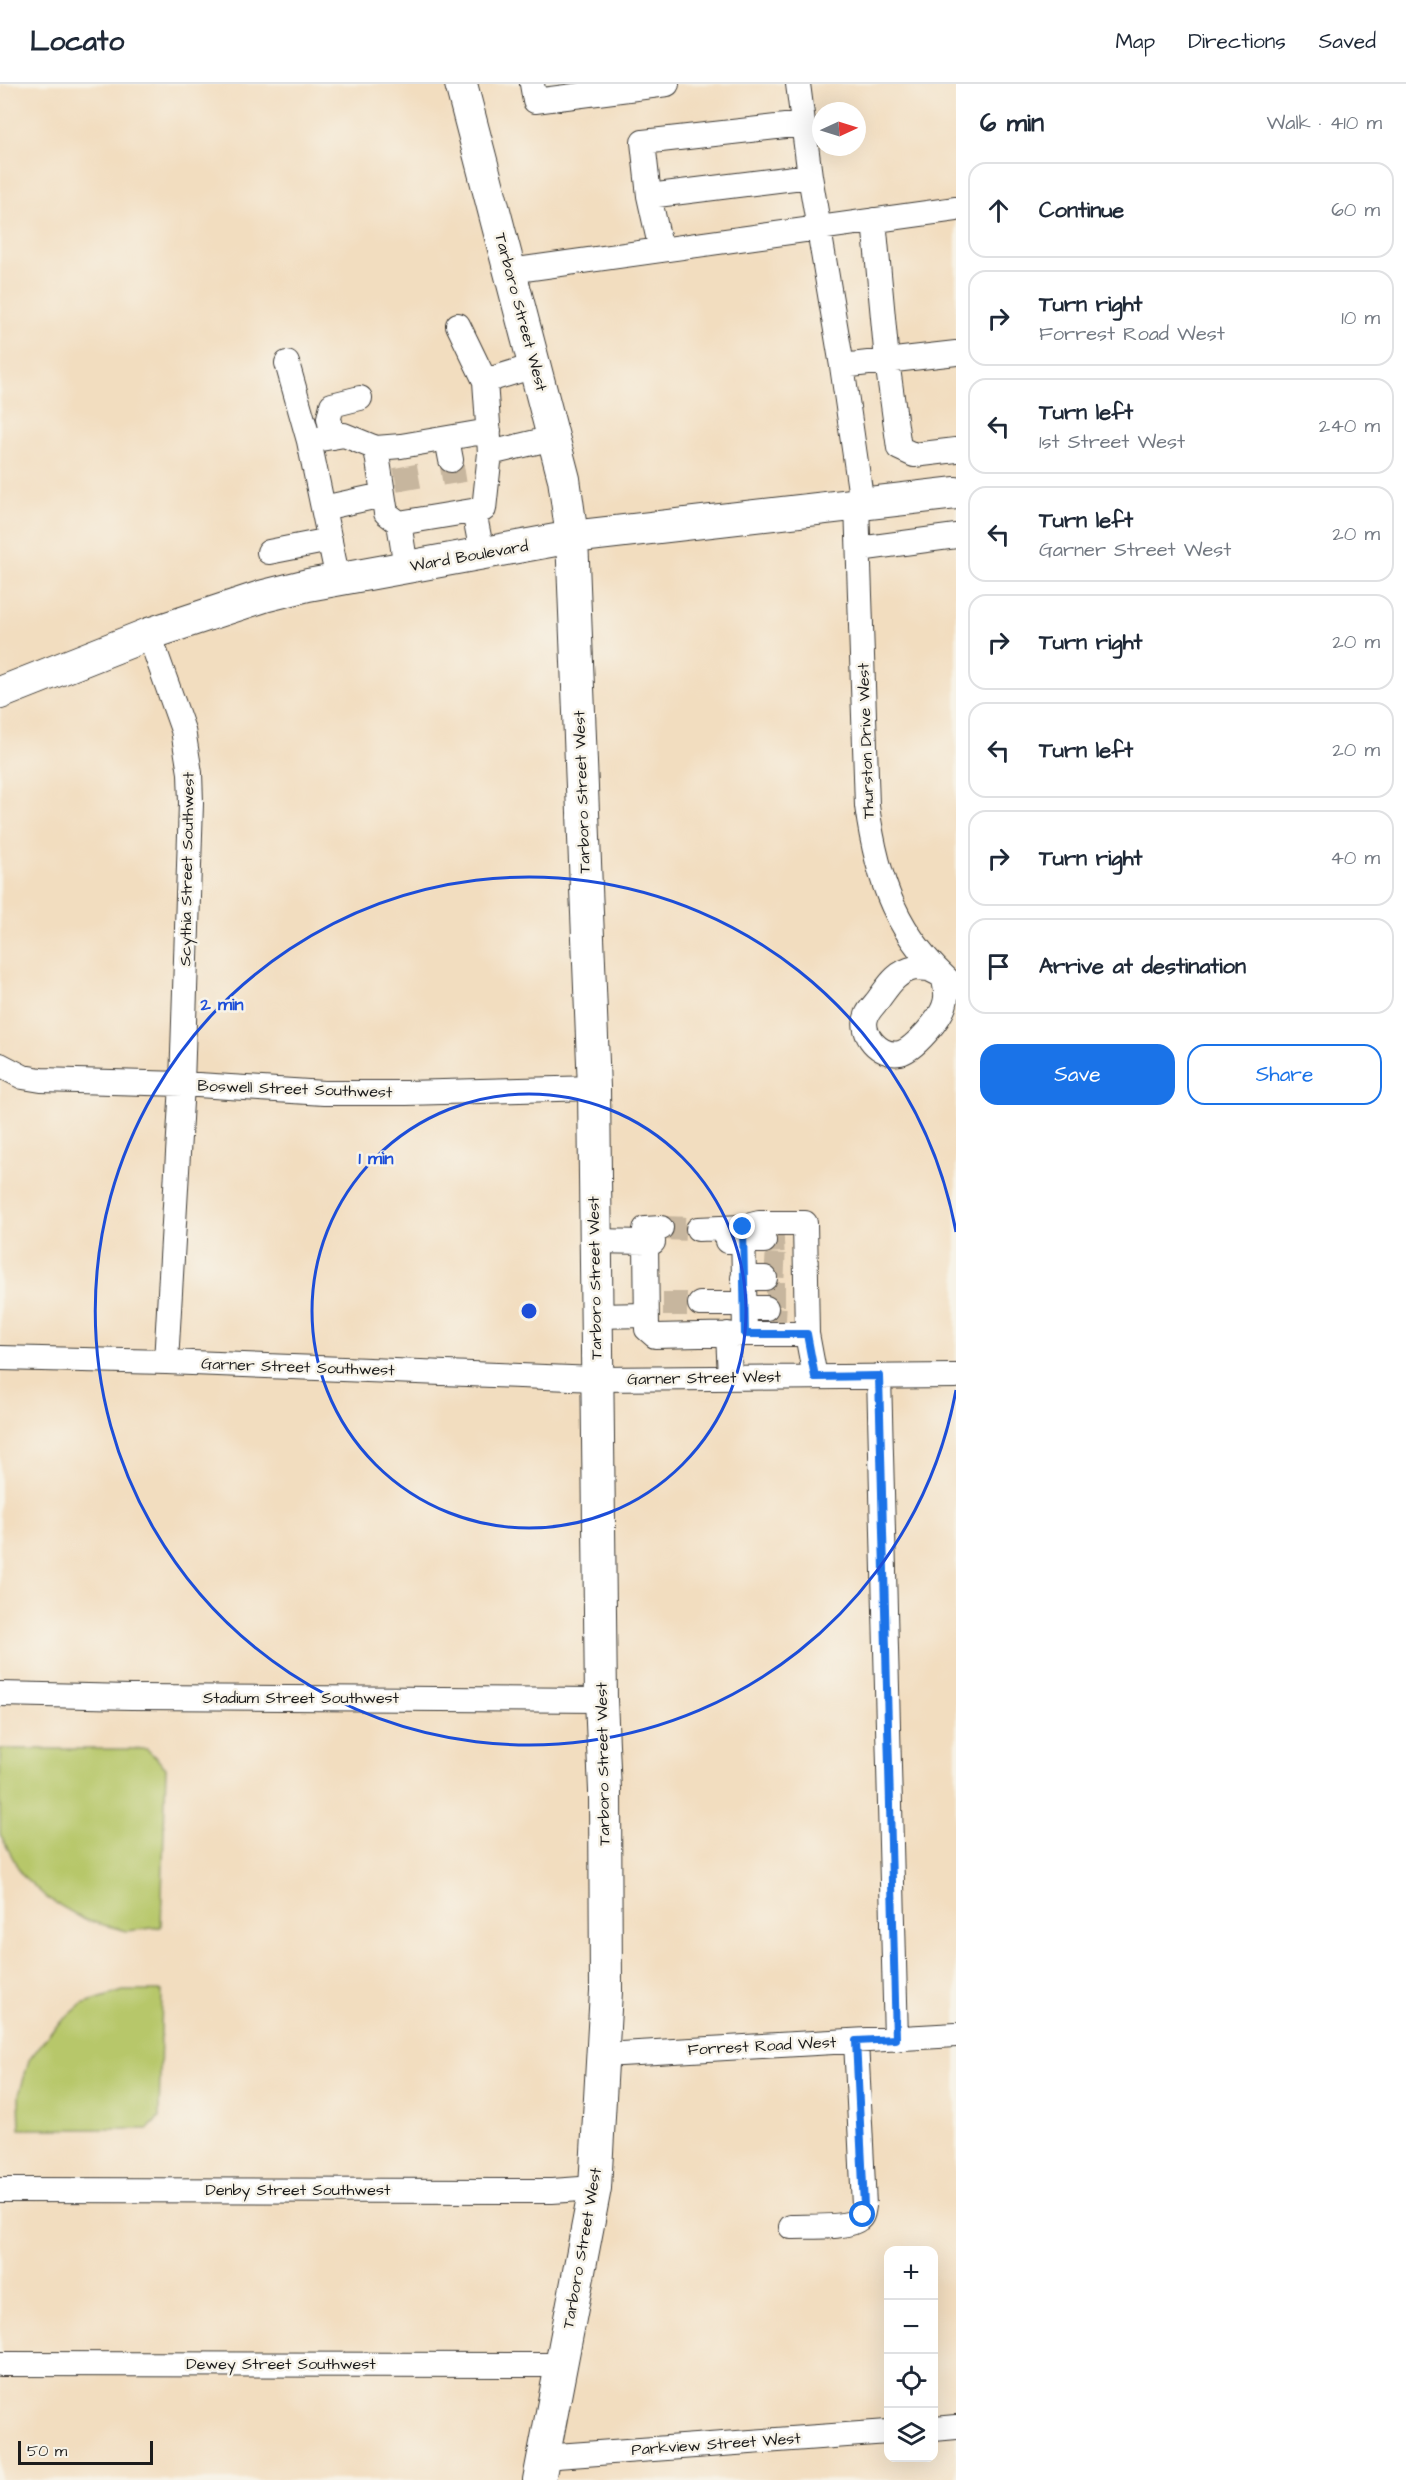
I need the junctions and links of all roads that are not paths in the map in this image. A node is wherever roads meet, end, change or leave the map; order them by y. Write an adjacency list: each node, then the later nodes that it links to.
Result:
1 (461, 84): 12 (main road, Tarboro Street West)
2 (532, 84): 3 (street)
3 (668, 84)
4 (798, 84): 5 (street, Thurston Drive West)
5 (803, 124): 6 (street, Thurston Drive West); 7 (street)
6 (810, 176): 7 (street); 10 (street, Thurston Drive West)
7 (649, 196): 11 (street)
8 (956, 209): 9 (street)
9 (874, 220): 10 (street); 15 (street)
10 (819, 228): 11 (street); 18 (street, Thurston Drive West)
11 (661, 250): 12 (street)
12 (510, 271): 17 (main road, Tarboro Street West)
13 (458, 325): 19 (street)
14 (956, 352): 15 (street)
15 (887, 361): 18 (street); 26 (street)
16 (287, 363): 23 (street)
17 (534, 366): 19 (street); 22 (main road, Tarboro Street West)
18 (842, 366): 30 (street, Thurston Drive West)
19 (484, 381): 24 (street)
20 (360, 398): 21 (street)
21 (333, 437): 23 (street); 25 (street)
22 (553, 438): 24 (street); 34 (main road, Tarboro Street West)
23 (309, 441): 31 (street)
24 (490, 442): 25 (street); 29 (street)
25 (376, 448): 27 (street)
26 (956, 450)
27 (382, 489): 31 (street); 32 (street)
28 (956, 493): 30 (main road, Ward Boulevard)
29 (463, 505): 32 (street); 38 (street)
30 (860, 505): 34 (main road, Ward Boulevard); 36 (street, Thurston Drive West)
31 (323, 508): 35 (street)
32 (409, 511): 39 (street)
33 (956, 536): 36 (street)
34 (572, 537): 38 (main road, Ward Boulevard); 46 (main road, Tarboro Street West)
35 (330, 540): 37 (street); 40 (street)
36 (859, 549): 43 (street, Thurston Drive West)
37 (269, 552)
38 (482, 553): 39 (main road, Ward Boulevard)
39 (406, 567): 40 (main road, Ward Boulevard)
40 (338, 580): 41 (main road, Ward Boulevard)
41 (149, 634): 42 (main road, Ward Boulevard); 45 (street, Scythia Street Southwest)
42 (0, 693)
43 (952, 975)
44 (0, 1065): 45 (street, Boswell Street Southwest)
45 (182, 1084): 46 (street, Boswell Street Southwest); 54 (street, Scythia Street Southwest)
46 (594, 1088): 48 (main road, Tarboro Street West)
47 (698, 1236): 49 (street)
48 (595, 1241): 51 (street); 52 (main road, Tarboro Street West)
49 (772, 1284): 50 (street); 51 (street); 57 (street); 58 (street)
50 (700, 1304)
51 (652, 1308): 52 (street)
52 (596, 1316): 59 (main road, Tarboro Street West)
53 (0, 1358): 54 (street, Garner Street Southwest)
54 (166, 1362): 59 (street, Garner Street Southwest)
55 (879, 1376): 56 (street, Garner Street West); 58 (street, Garner Street West); 63 (street)
56 (956, 1376)
57 (730, 1377): 58 (street, Garner Street West); 59 (street, Garner Street West)
58 (815, 1377)
59 (596, 1380): 61 (main road, Tarboro Street West)
60 (0, 1694): 61 (street, Stadium Street Southwest)
61 (602, 1700): 65 (main road, Tarboro Street West)
62 (956, 2035): 63 (street, Forrest Road West)
63 (896, 2039): 64 (street, Forrest Road West)
64 (856, 2041): 65 (street, Forrest Road West); 68 (street)
65 (603, 2055): 66 (main road, Tarboro Street West)
66 (595, 2188): 67 (street, Denby Street Southwest); 70 (main road, Tarboro Street West)
67 (0, 2190)
68 (791, 2227)
69 (0, 2364): 70 (street, Dewey Street Southwest)
70 (561, 2365): 74 (main road, Tarboro Street West)
71 (956, 2427): 72 (street)
72 (938, 2429)
73 (884, 2432): 74 (street, Parkview Street West)
74 (541, 2468)

